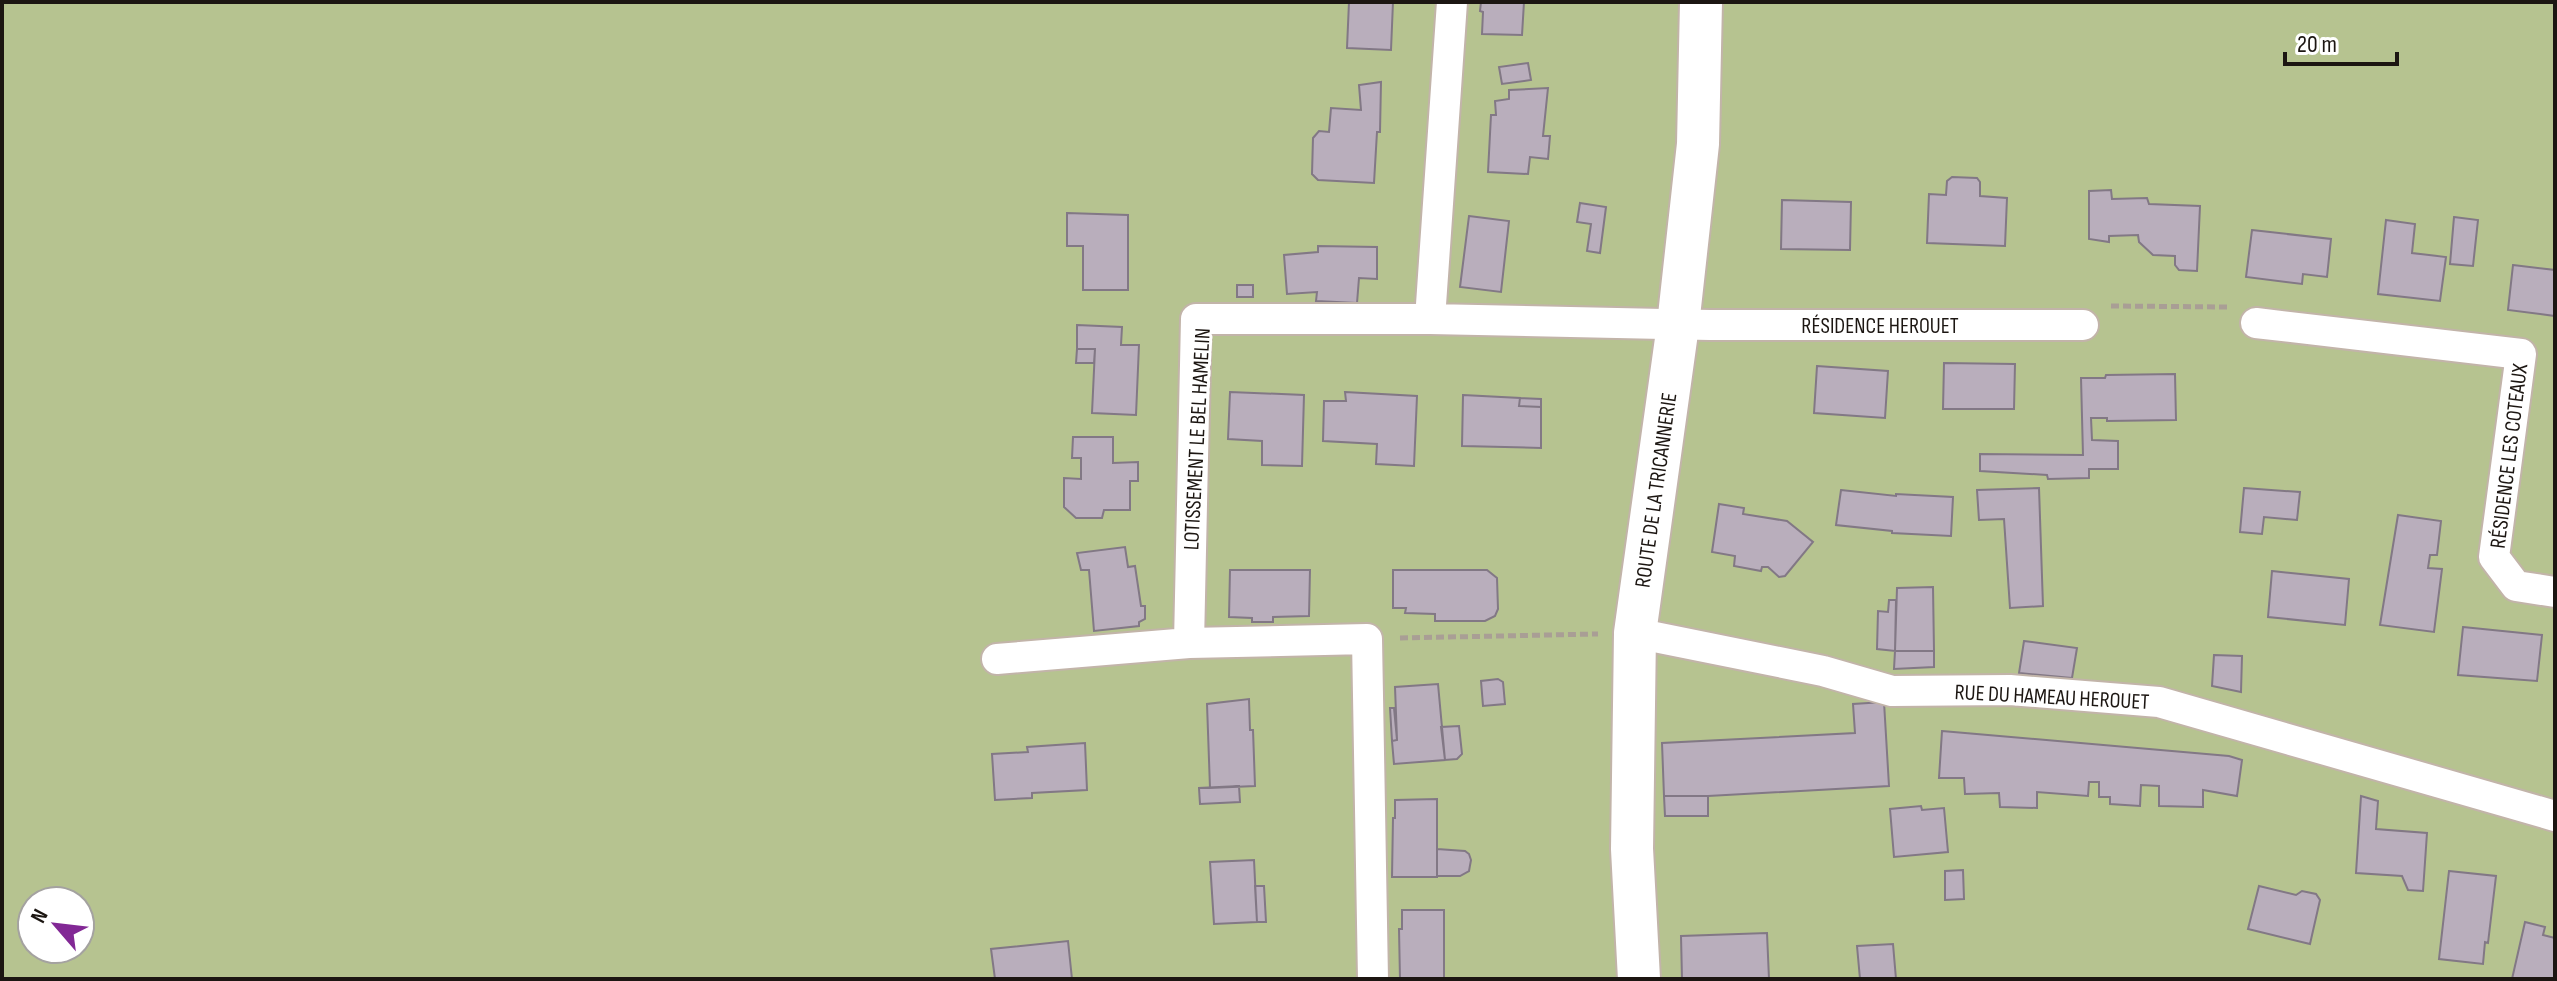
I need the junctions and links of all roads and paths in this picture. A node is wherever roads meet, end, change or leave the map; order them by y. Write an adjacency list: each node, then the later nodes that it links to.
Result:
1 (1452, 2): 3 (street)
2 (1701, 2): 5 (main road, ROUTE DE LA TRICANNERIE)
3 (1430, 319): 5 (street, LOTISSEMENT LE BEL HAMELIN); 10 (street, LOTISSEMENT LE BEL HAMELIN)
4 (2256, 323): 6 (path); 7 (street, RÉSIDENCE LES COTEAUX)
5 (1678, 325): 6 (street, RÉSIDENCE HEROUET); 8 (main road, ROUTE DE LA TRICANNERIE)
6 (2083, 325)
7 (2555, 592)
8 (1635, 633): 9 (path); 12 (street, RUE DU HAMEAU HEROUET); 14 (main road, ROUTE DE LA TRICANNERIE)
9 (1367, 639): 10 (street); 13 (street)
10 (1189, 643): 11 (street)
11 (997, 659)
12 (2555, 816)
13 (1373, 979)
14 (1639, 979)

